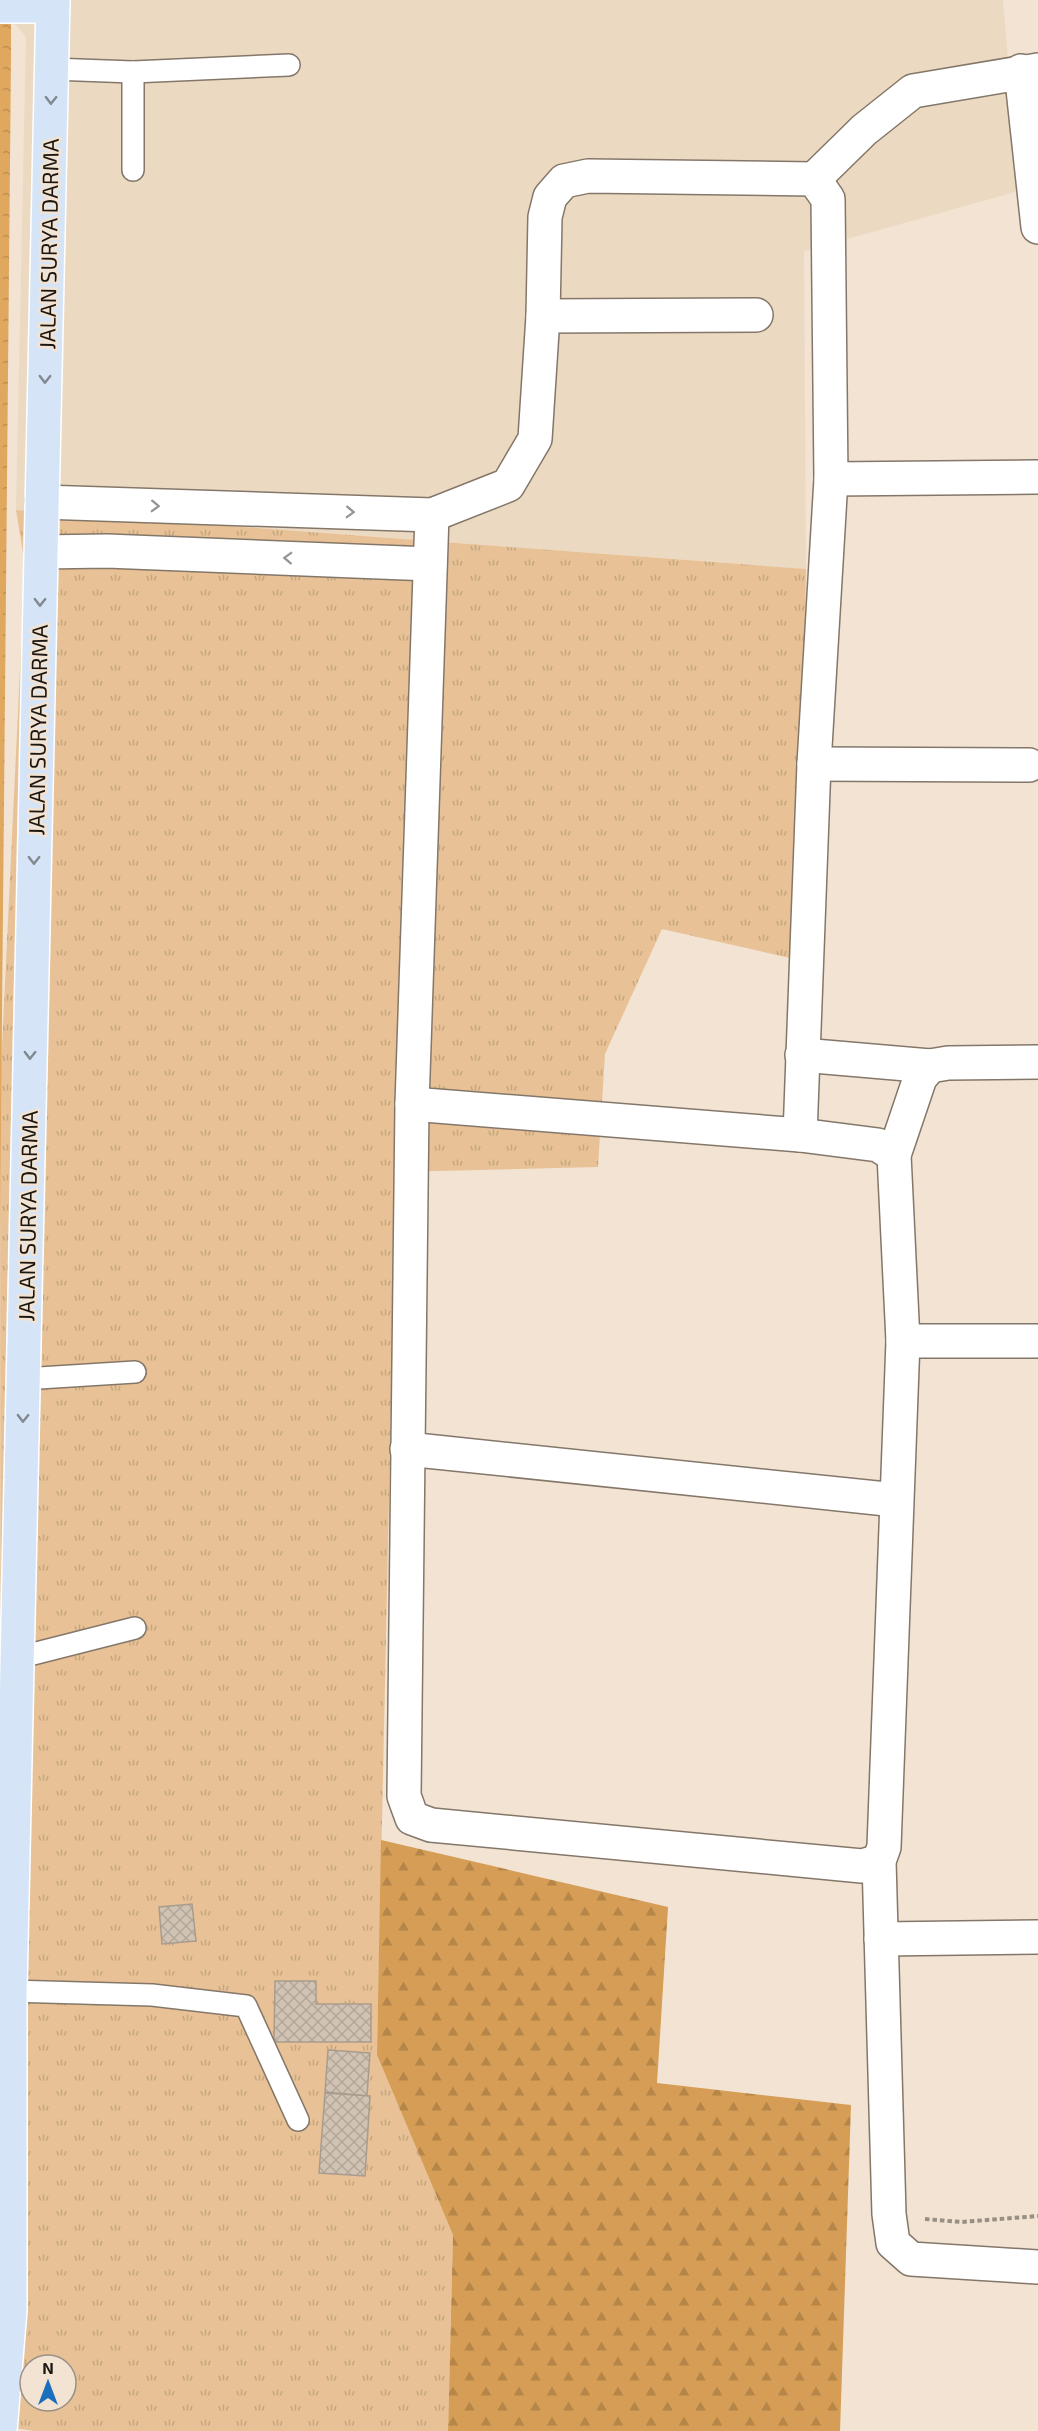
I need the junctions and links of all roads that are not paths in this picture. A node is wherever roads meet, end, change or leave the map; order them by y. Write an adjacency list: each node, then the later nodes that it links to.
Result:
1 (53, 3): 2 (main road); 4 (main road, JALAN SURYA DARMA)
2 (0, 6)
3 (289, 65): 6 (lane)
4 (52, 69): 6 (lane); 14 (main road, JALAN SURYA DARMA, one-way to 14)
5 (1030, 70): 8 (street); 9 (street)
6 (133, 72): 7 (lane)
7 (133, 170)
8 (814, 179): 11 (street); 13 (street)
9 (1038, 227)
10 (756, 315): 11 (street)
11 (543, 316): 15 (street)
12 (1036, 477): 13 (street)
13 (831, 479): 18 (street)
14 (42, 502): 15 (street, one-way to 15); 16 (main road, JALAN SURYA DARMA)
15 (432, 514): 17 (street)
16 (41, 552): 17 (street, one-way to 16); 29 (main road, JALAN SURYA DARMA, one-way to 29)
17 (430, 564): 23 (street)
18 (814, 764): 19 (street); 20 (street)
19 (1029, 765)
20 (802, 1055): 22 (street); 24 (street)
21 (1038, 1062): 22 (street)
22 (930, 1066): 25 (street)
23 (412, 1104): 24 (street); 30 (street)
24 (800, 1135): 25 (street)
25 (894, 1155): 26 (street)
26 (903, 1341): 27 (street); 31 (street)
27 (1036, 1341)
28 (135, 1372): 29 (lane)
29 (23, 1380): 33 (main road, JALAN SURYA DARMA, one-way to 33)
30 (407, 1449): 31 (street); 34 (street)
31 (896, 1500): 34 (street)
32 (135, 1628): 33 (lane)
33 (17, 1658): 37 (main road, JALAN SURYA DARMA)
34 (879, 1861): 36 (street)
35 (1038, 1937): 36 (street)
36 (881, 1939): 39 (street)
37 (10, 1991): 38 (lane); 40 (main road, JALAN SURYA DARMA)
38 (298, 2120)
39 (1038, 2267)
40 (5, 2310): 41 (main road, JALAN SURYA DARMA)
41 (0, 2431)

